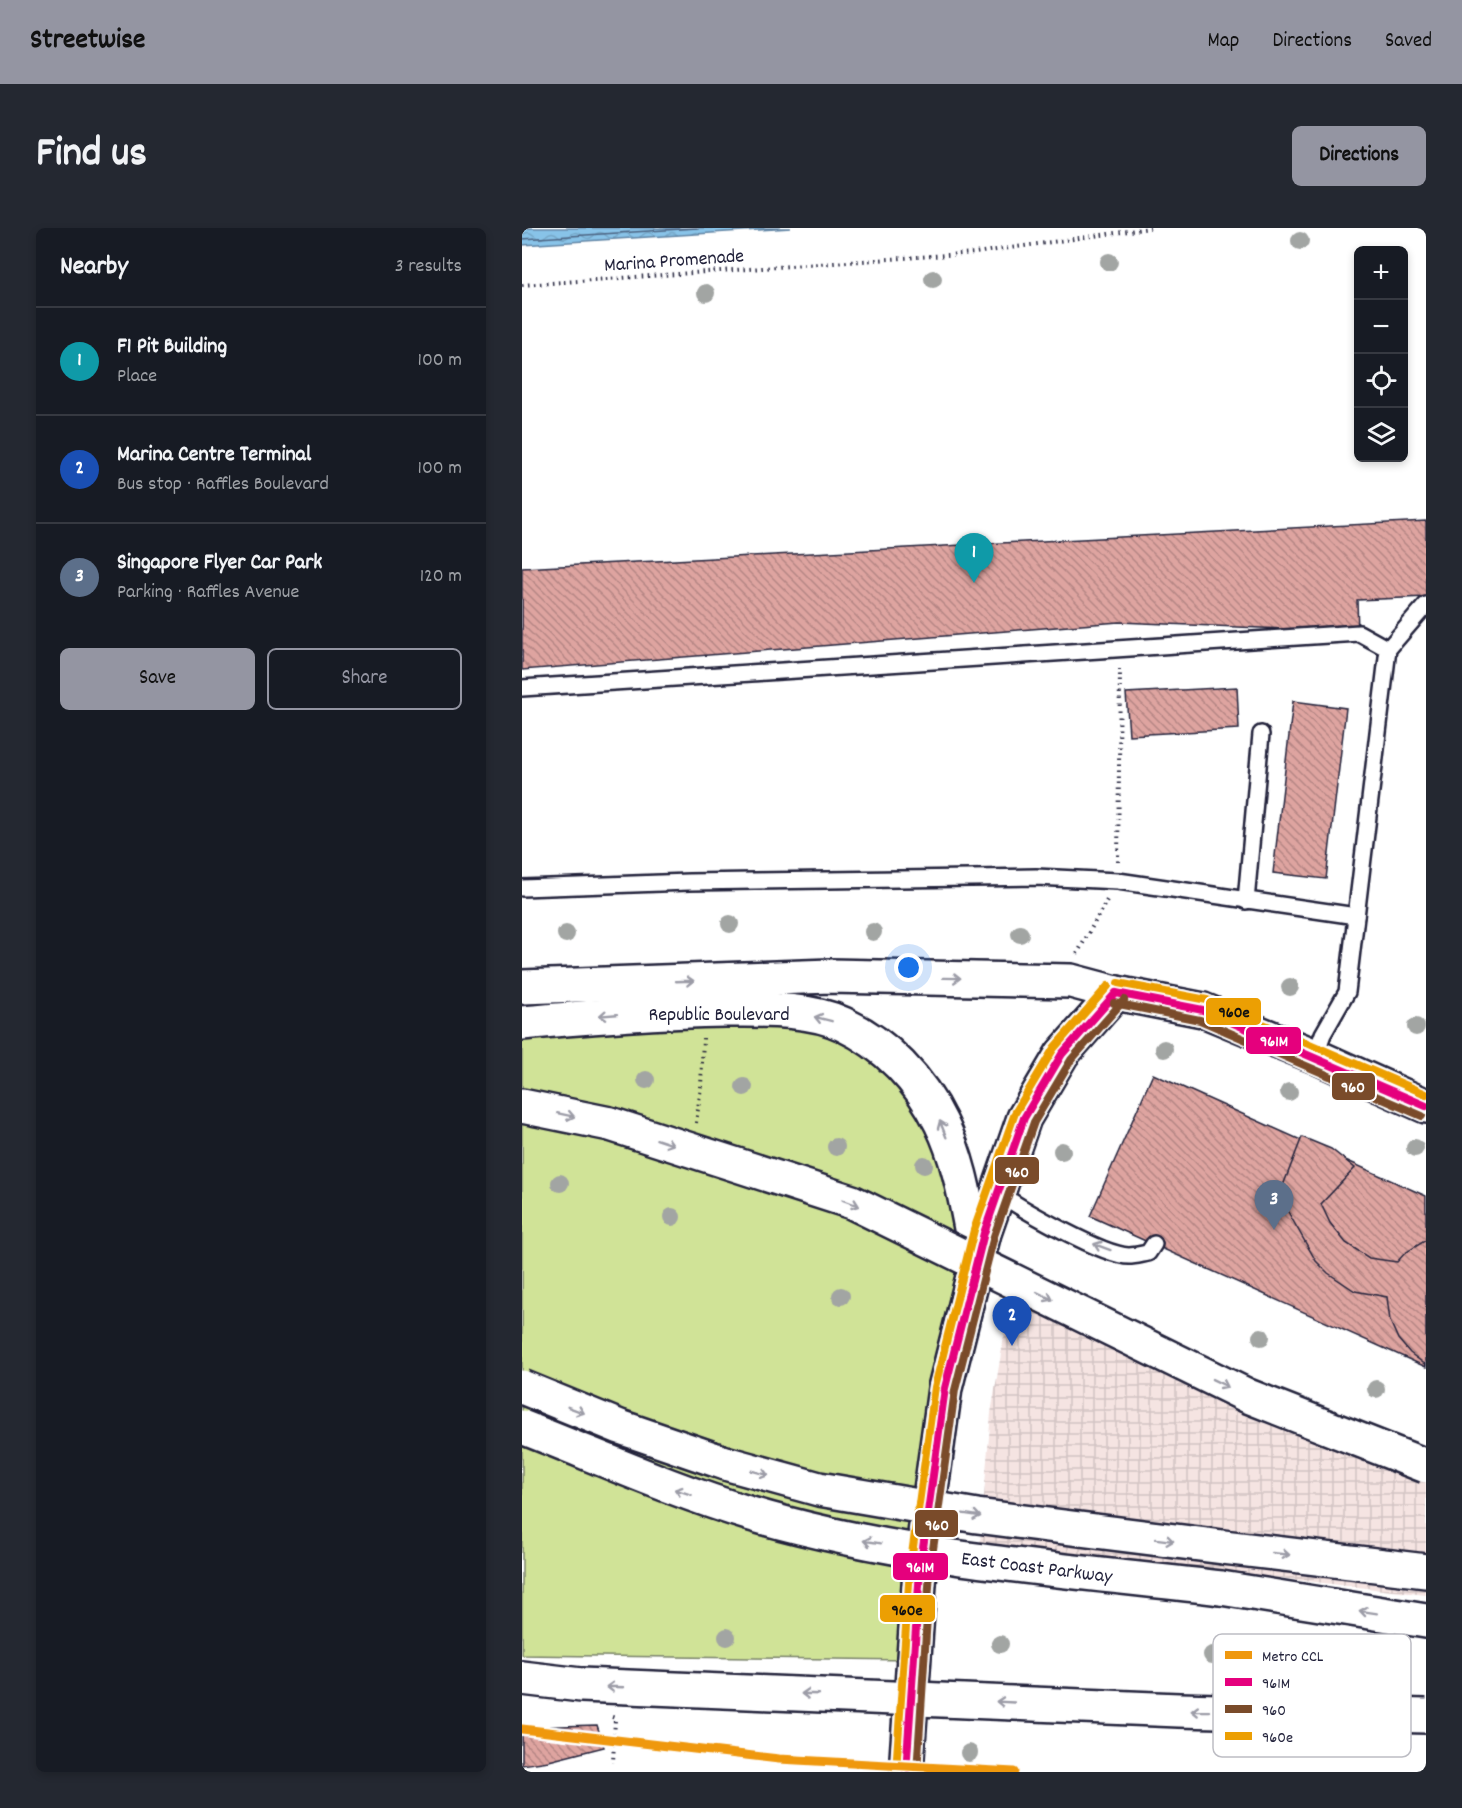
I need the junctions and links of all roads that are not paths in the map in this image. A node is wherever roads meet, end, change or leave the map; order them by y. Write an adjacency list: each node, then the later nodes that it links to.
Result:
1 (1426, 605): 2 (lane)
2 (1388, 649): 3 (lane); 7 (lane)
3 (522, 688)
4 (1261, 734): 6 (lane)
5 (522, 888): 6 (lane)
6 (1246, 901): 7 (lane)
7 (1356, 916): 11 (lane)
8 (522, 987): 9 (main road, Republic Boulevard, one-way to 9)
9 (1116, 993): 11 (main road, Republic Boulevard); 14 (main road)
10 (522, 1023): 16 (main road, Republic Boulevard, one-way to 10)
11 (1315, 1056): 13 (main road, Republic Boulevard)
12 (522, 1106): 19 (main road, one-way to 19, bridge)
13 (1426, 1106)
14 (999, 1193): 15 (lane, one-way to 14); 16 (main road)
15 (1154, 1244)
16 (977, 1263): 26 (main road)
17 (522, 1387): 20 (main road, one-way to 20, bridge)
18 (522, 1427): 21 (main road, East Coast Parkway, one-way to 18, bridge)
19 (1426, 1466)
20 (1426, 1570)
21 (1426, 1621)
22 (522, 1678): 23 (main road, one-way to 22, bridge)
23 (1213, 1711)
24 (1411, 1716): 25 (main road, one-way to 24, bridge)
25 (1426, 1716)
26 (907, 1757): 27 (main road)
27 (884, 1772)

